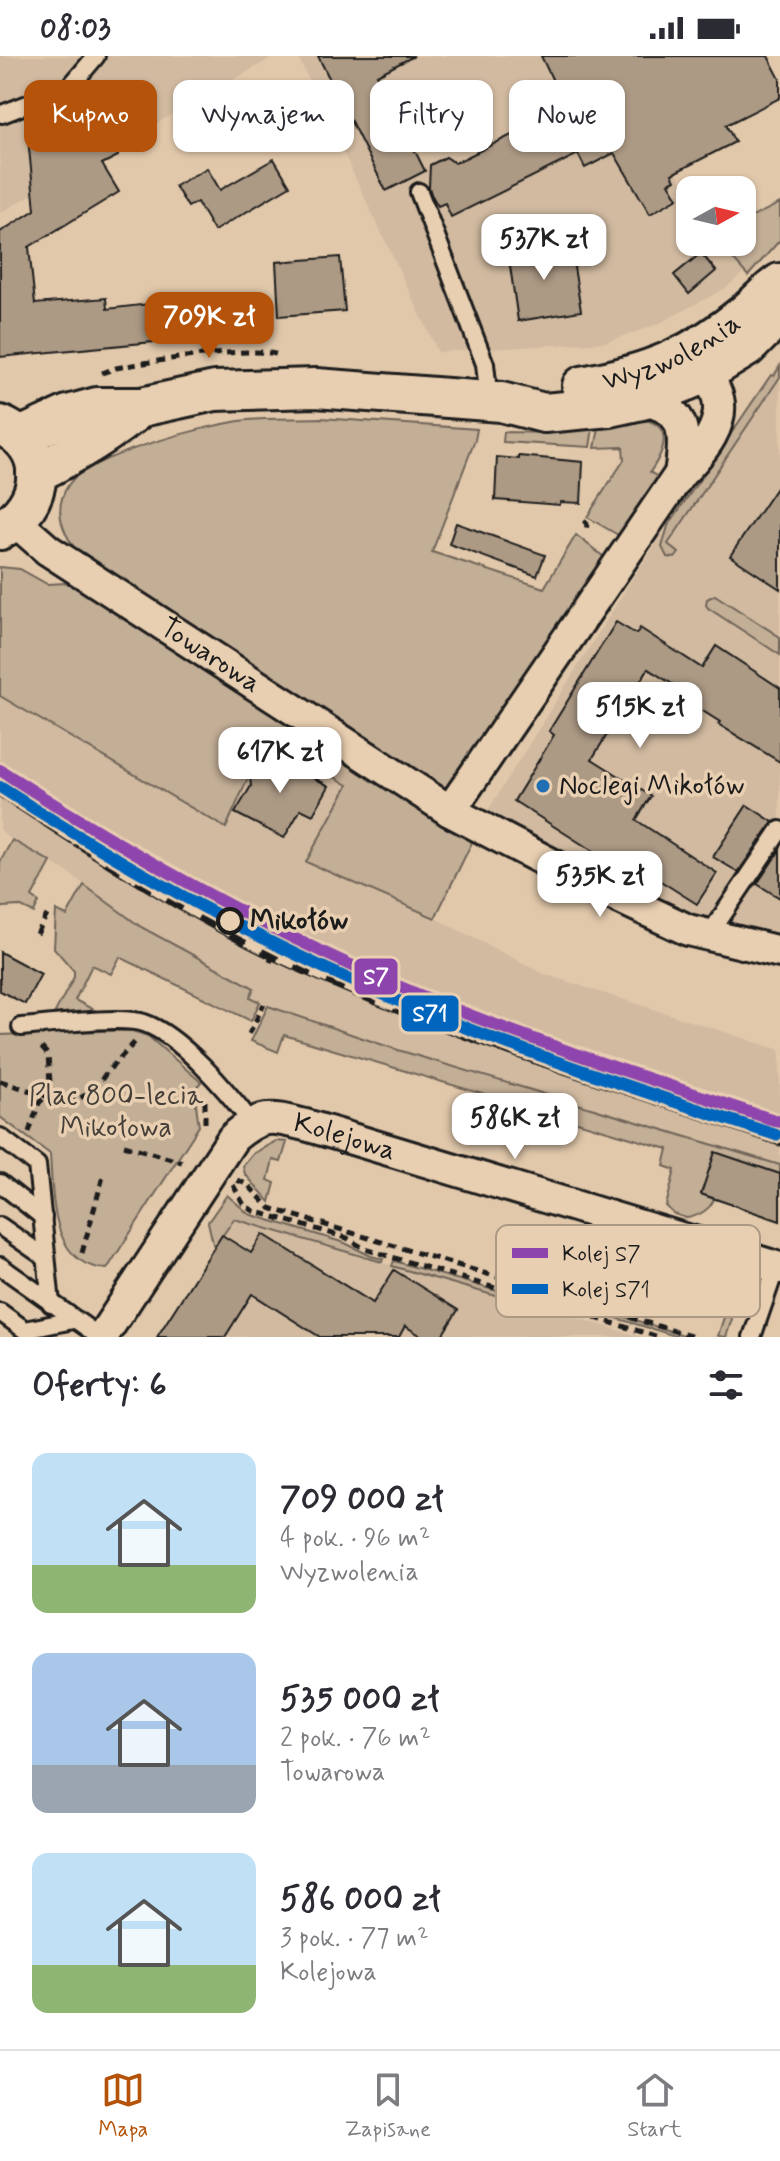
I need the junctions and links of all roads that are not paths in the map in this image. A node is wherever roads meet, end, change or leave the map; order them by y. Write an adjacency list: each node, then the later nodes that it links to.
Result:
1 (96, 56): 2 (lane)
2 (1, 108)
3 (419, 192): 8 (lane)
4 (780, 283): 6 (street, Wyzwolenia)
5 (780, 314): 6 (street, Wyzwolenia)
6 (694, 365): 7 (street, Wyzwolenia); 8 (street, Wyzwolenia); 12 (street)
7 (642, 400): 8 (street, Wyzwolenia); 12 (street)
8 (495, 402): 9 (street, Wyzwolenia)
9 (141, 407): 10 (street, Wyzwolenia); 11 (street, Wyzwolenia)
10 (10, 431): 11 (street)
11 (36, 473): 13 (street)
12 (680, 474): 14 (street)
13 (8, 526): 14 (street, Towarowa)
14 (450, 811): 16 (street, Towarowa)
15 (780, 830): 16 (lane)
16 (709, 935): 17 (street, Towarowa)
17 (780, 952)
18 (21, 1027): 19 (lane)
19 (251, 1122): 23 (street, Kolejowa); 33 (street, Kolejowa)
20 (0, 1137): 22 (lane)
21 (0, 1183): 22 (lane)
22 (43, 1217): 25 (lane)
23 (638, 1225)
24 (0, 1226): 25 (lane)
25 (46, 1258): 28 (lane)
26 (0, 1266): 28 (lane)
27 (778, 1267): 30 (lane)
28 (51, 1304): 32 (lane)
29 (0, 1312): 32 (lane)
30 (760, 1315)
31 (759, 1317): 34 (lane)
32 (73, 1320): 33 (lane)
33 (101, 1337)
34 (752, 1337)

